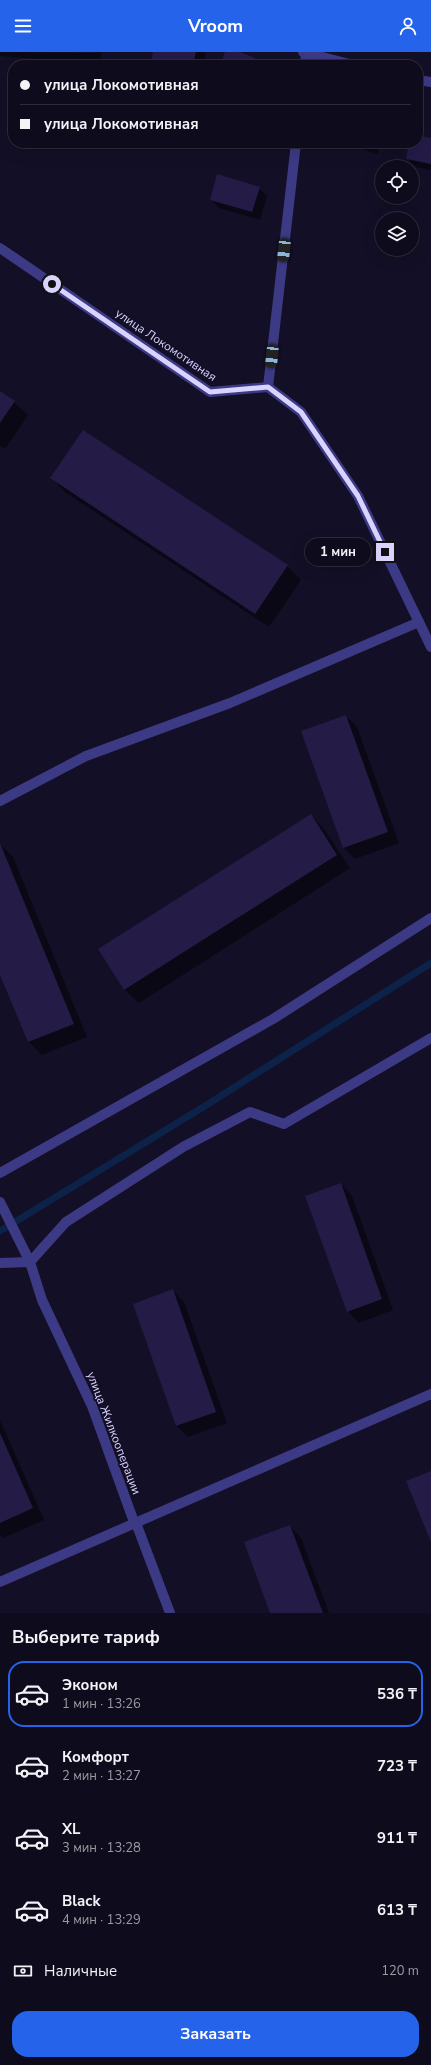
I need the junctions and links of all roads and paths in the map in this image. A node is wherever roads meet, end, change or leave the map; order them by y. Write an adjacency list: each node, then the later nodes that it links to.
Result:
1 (304, 53): 2 (street)
2 (333, 60)
3 (295, 148): 5 (street)
4 (0, 248): 5 (street, улица Локомотивная)
5 (268, 387): 6 (street)
6 (419, 622): 7 (street); 8 (street)
7 (431, 647)
8 (0, 801)
9 (431, 918): 11 (street)
10 (431, 1038): 13 (street)
11 (0, 1172)
12 (0, 1202): 13 (street, улица Жилкооперации)
13 (30, 1262): 14 (street); 16 (street, улица Жилкооперации)
14 (0, 1263)
15 (431, 1394): 16 (street)
16 (136, 1523): 17 (street); 18 (street, улица Жилкооперации)
17 (0, 1582)
18 (170, 1613)

